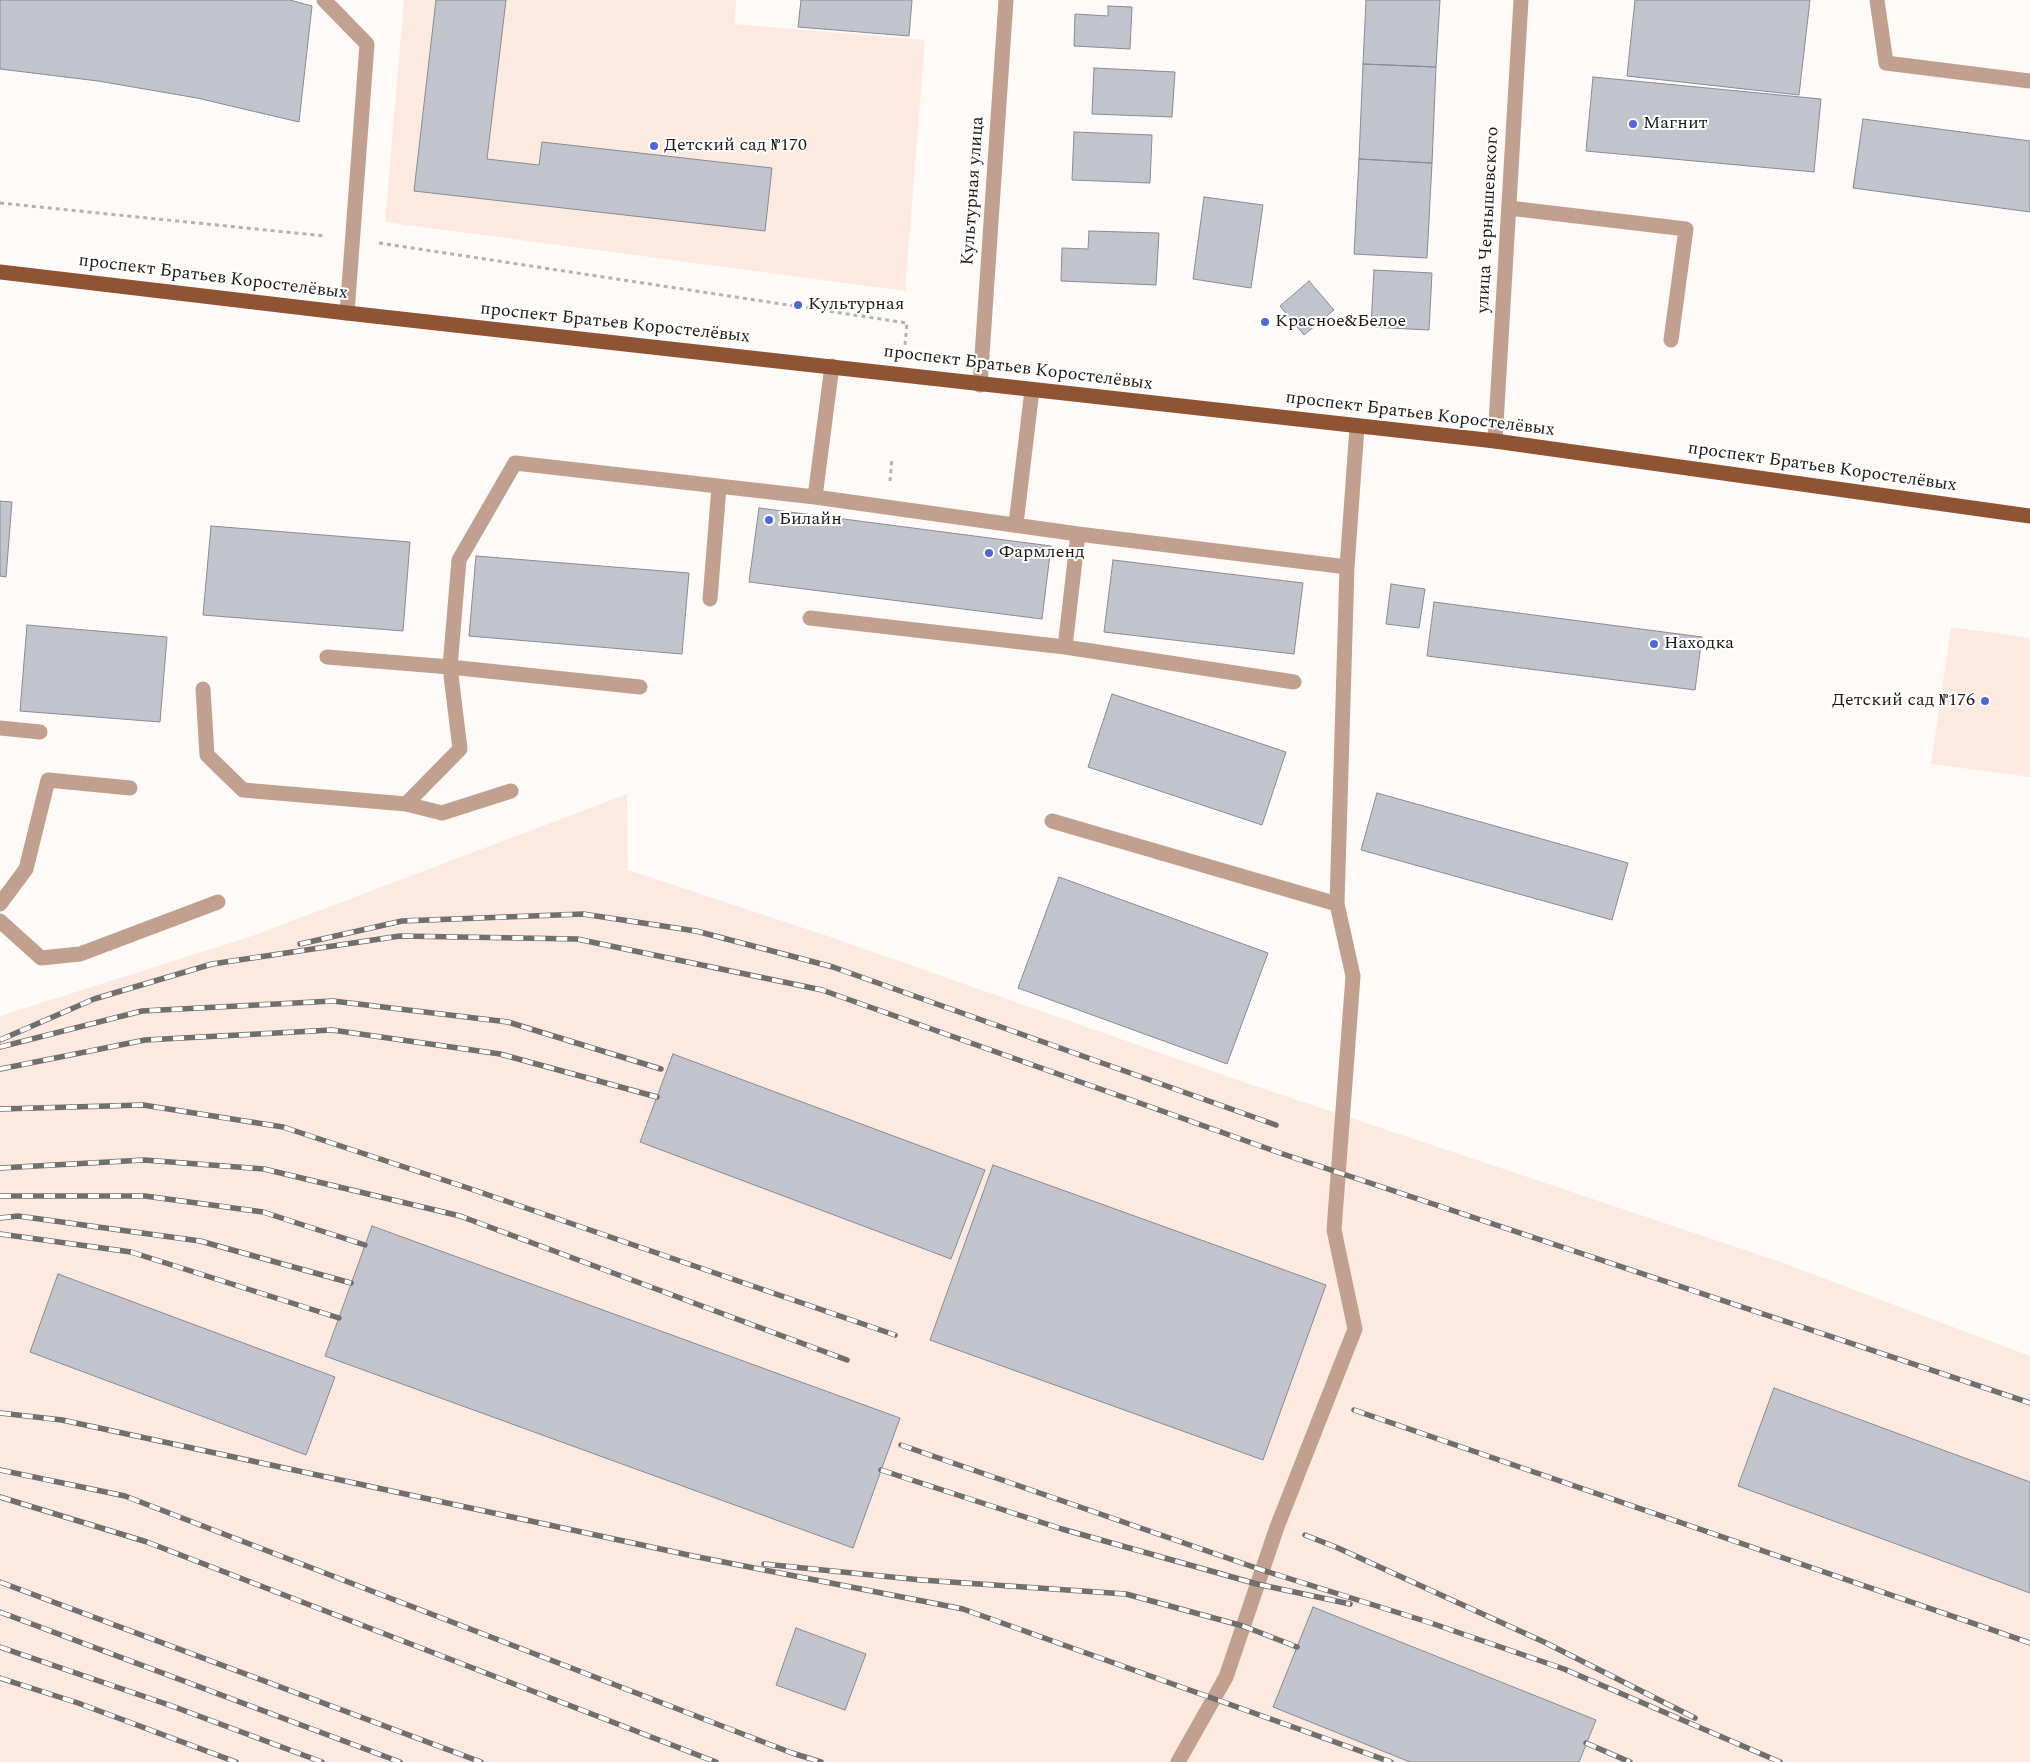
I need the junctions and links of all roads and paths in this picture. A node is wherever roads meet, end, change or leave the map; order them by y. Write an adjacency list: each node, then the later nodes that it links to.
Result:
1 (324, 0): 8 (street)
2 (1006, 0): 14 (street, Культурная улица)
3 (1521, 0): 7 (street, улица Чернышевского)
4 (1877, 0): 5 (street)
5 (2030, 81)
6 (0, 203): 8 (path)
7 (1509, 208): 11 (street); 17 (street, улица Чернышевского)
8 (353, 239): 10 (street); 12 (path)
9 (0, 272): 10 (main road, проспект Братьев Коростелёвых)
10 (347, 313): 13 (main road, проспект Братьев Коростелёвых)
11 (1671, 340)
12 (905, 345)
13 (832, 366): 14 (main road, проспект Братьев Коростелёвых); 19 (street)
14 (980, 385): 15 (main road, проспект Братьев Коростелёвых)
15 (1032, 390): 16 (main road, проспект Братьев Коростелёвых); 21 (street)
16 (1357, 427): 17 (main road, проспект Братьев Коростелёвых); 23 (street)
17 (1495, 442): 20 (main road, проспект Братьев Коростелёвых)
18 (720, 486): 19 (street); 24 (street); 28 (street)
19 (815, 497): 21 (street)
20 (2030, 516)
21 (1016, 524): 22 (street)
22 (1078, 534): 23 (street); 26 (street)
23 (1347, 567): 40 (street)
24 (710, 599)
25 (810, 618): 26 (street)
26 (1065, 647): 29 (street)
27 (327, 657): 28 (street)
28 (450, 667): 30 (street); 36 (street)
29 (1294, 682)
30 (640, 687)
31 (203, 688): 36 (street)
32 (0, 728): 33 (street)
33 (40, 732)
34 (130, 788): 39 (street)
35 (511, 791): 36 (street)
36 (406, 804)
37 (1052, 821): 40 (street)
38 (218, 902): 41 (street)
39 (0, 904)
40 (1337, 904): 42 (street)
41 (0, 921)
42 (1178, 1762)

